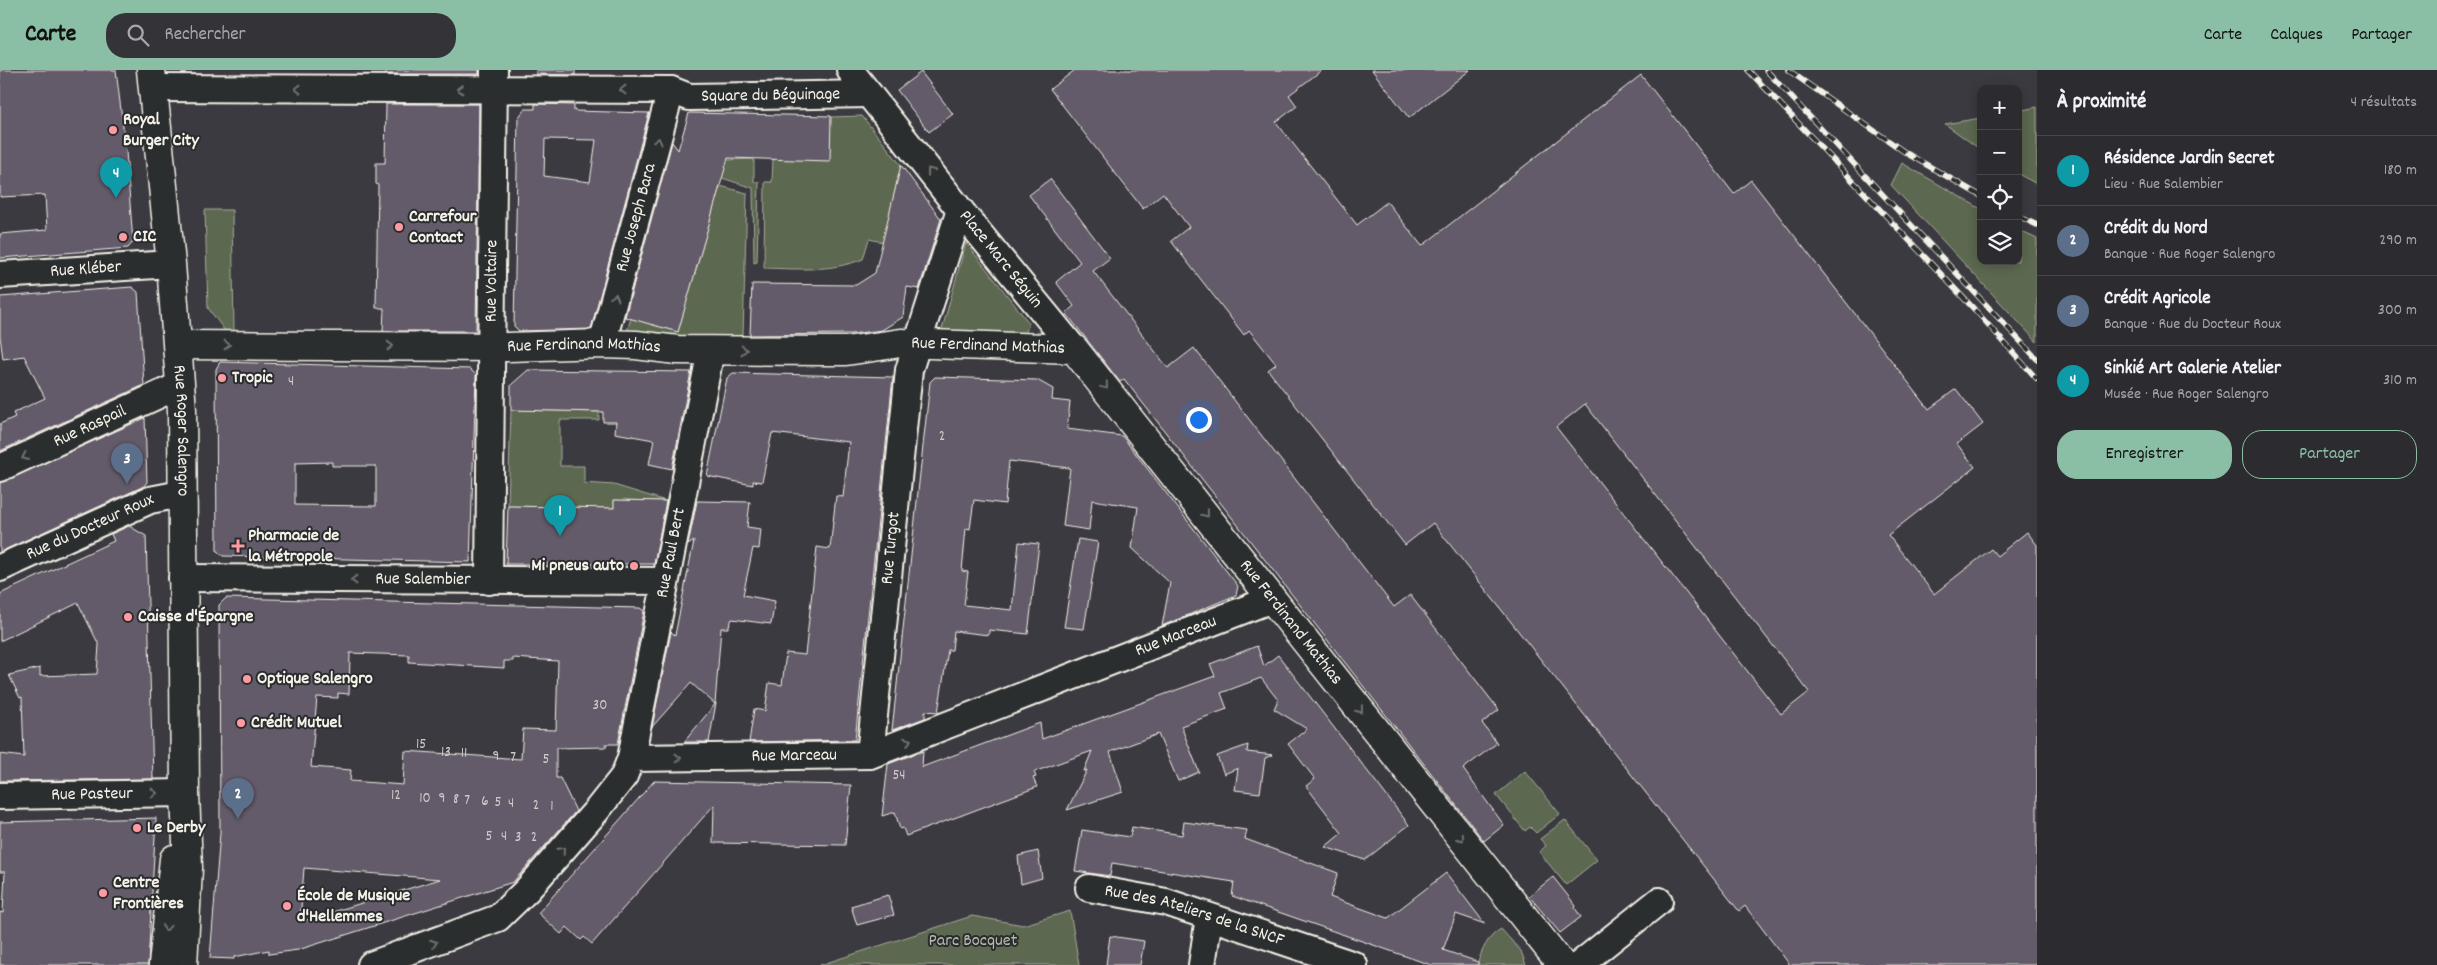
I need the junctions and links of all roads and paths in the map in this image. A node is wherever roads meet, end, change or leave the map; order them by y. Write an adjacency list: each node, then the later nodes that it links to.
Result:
1 (850, 70): 5 (street)
2 (152, 79): 3 (street, Square du Béguinage, one-way to 2); 7 (street, Rue Roger Salengro)
3 (494, 80): 4 (street, Square du Béguinage, one-way to 3); 12 (street, Rue Voltaire)
4 (672, 90): 5 (street, Square du Béguinage); 9 (street, Rue Joseph Bara, one-way to 4)
5 (869, 94): 6 (street, one-way to 5)
6 (960, 210): 10 (street, Place Marc Séguin); 13 (street, Place Marc Séguin)
7 (171, 264): 8 (street, Rue Kléber); 11 (street, Rue Roger Salengro)
8 (0, 275)
9 (602, 344): 12 (street, Rue Ferdinand Mathias); 14 (street, Rue Ferdinand Mathias)
10 (918, 344): 13 (street, Rue Ferdinand Mathias); 14 (street, Rue Ferdinand Mathias, one-way to 10); 23 (street, Rue Turgot)
11 (178, 345): 12 (street, Rue Ferdinand Mathias, one-way to 12); 15 (street, Rue Roger Salengro)
12 (491, 346): 20 (street, Rue Voltaire)
13 (1074, 348): 22 (street, Rue Ferdinand Mathias, one-way to 22)
14 (711, 350): 21 (street, Rue Paul Bert)
15 (180, 385): 16 (street, Rue Raspail, one-way to 16); 17 (street, Rue Roger Salengro)
16 (0, 468)
17 (181, 494): 18 (street, Rue du Docteur Roux); 19 (street, Rue Roger Salengro)
18 (0, 568)
19 (182, 578): 20 (street, Rue Salembier, one-way to 19); 25 (street, Rue Roger Salengro)
20 (489, 581): 21 (street, Rue Salembier)
21 (665, 582): 24 (street, Rue Paul Bert)
22 (1272, 599): 23 (street, Rue Marceau, one-way to 22); 35 (street, Rue Ferdinand Mathias, one-way to 35)
23 (870, 755): 24 (street, Rue Marceau, one-way to 23)
24 (632, 758): 32 (street, one-way to 24)
25 (185, 793): 26 (street, Rue Pasteur, one-way to 25); 30 (street, Rue Roger Salengro, one-way to 30); 31 (street, Rue Roger Salengro)
26 (0, 796)
27 (1089, 888): 29 (street, Rue des Ateliers de la SNCF)
28 (1659, 901): 36 (street)
29 (1209, 917): 33 (street); 34 (street, Rue des Ateliers de la SNCF)
30 (163, 965)
31 (183, 965)
32 (372, 965)
33 (1202, 965)
34 (1354, 965)
35 (1562, 965)
36 (1579, 965)

